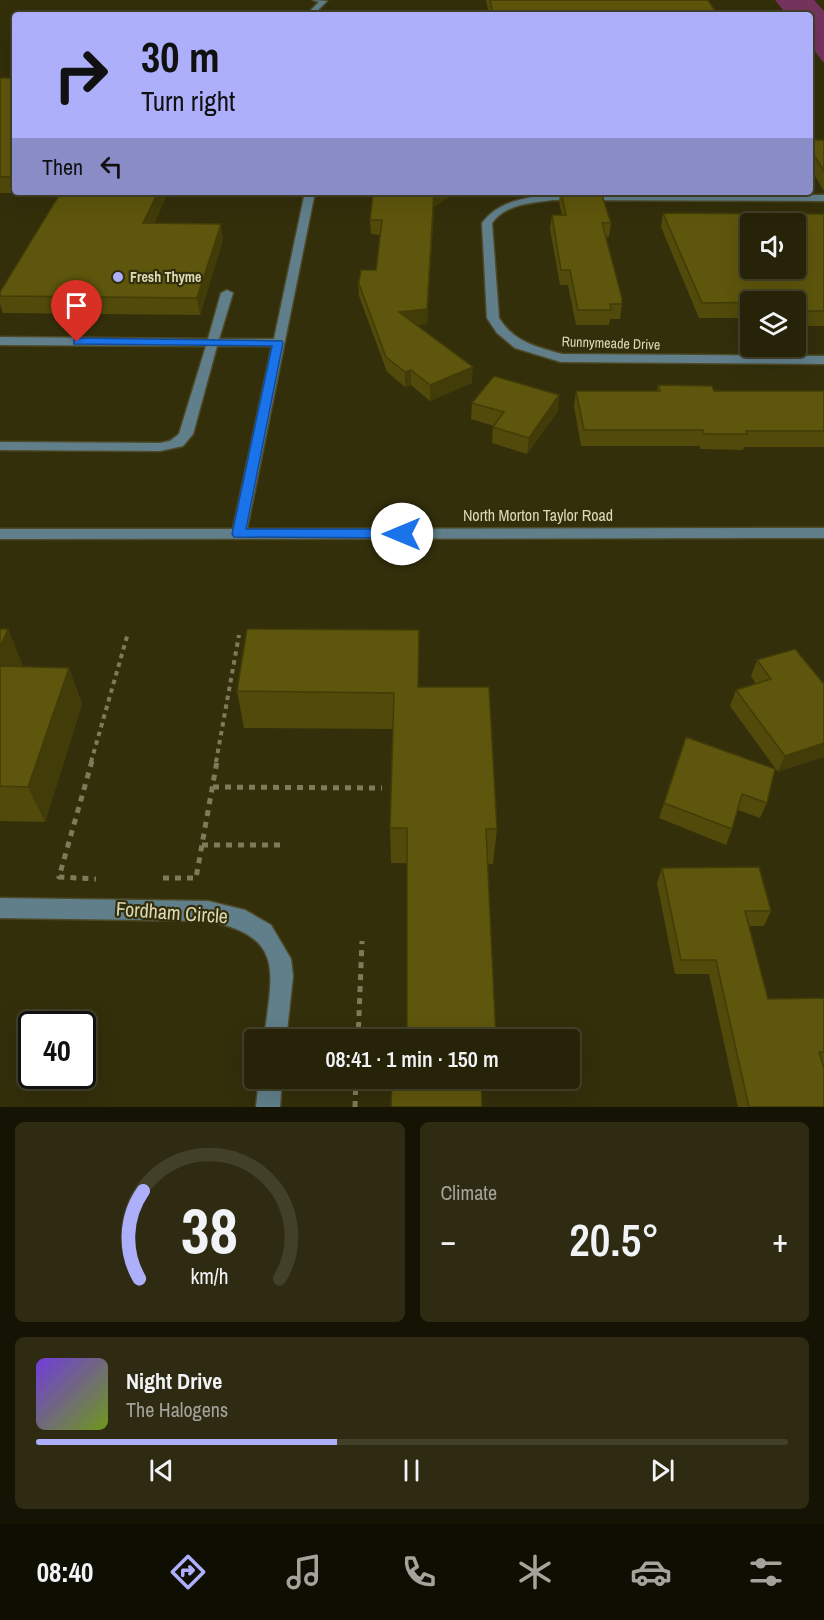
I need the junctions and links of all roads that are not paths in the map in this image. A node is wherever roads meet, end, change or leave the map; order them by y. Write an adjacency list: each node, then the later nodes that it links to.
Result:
1 (316, 0): 2 (street)
2 (324, 0): 3 (street)
3 (312, 12)
4 (309, 195): 9 (street)
5 (824, 198): 10 (street, Runnymeade Drive)
6 (227, 293): 8 (street)
7 (0, 341): 8 (street)
8 (213, 343): 9 (street); 11 (street)
9 (278, 343): 14 (street)
10 (824, 360)
11 (0, 446)
12 (824, 533): 14 (street, North Morton Taylor Road)
13 (0, 534): 14 (street, North Morton Taylor Road)
14 (238, 534)
15 (0, 908): 16 (street, Fordham Circle)
16 (276, 1029)
17 (270, 1089): 18 (street)
18 (268, 1107)

